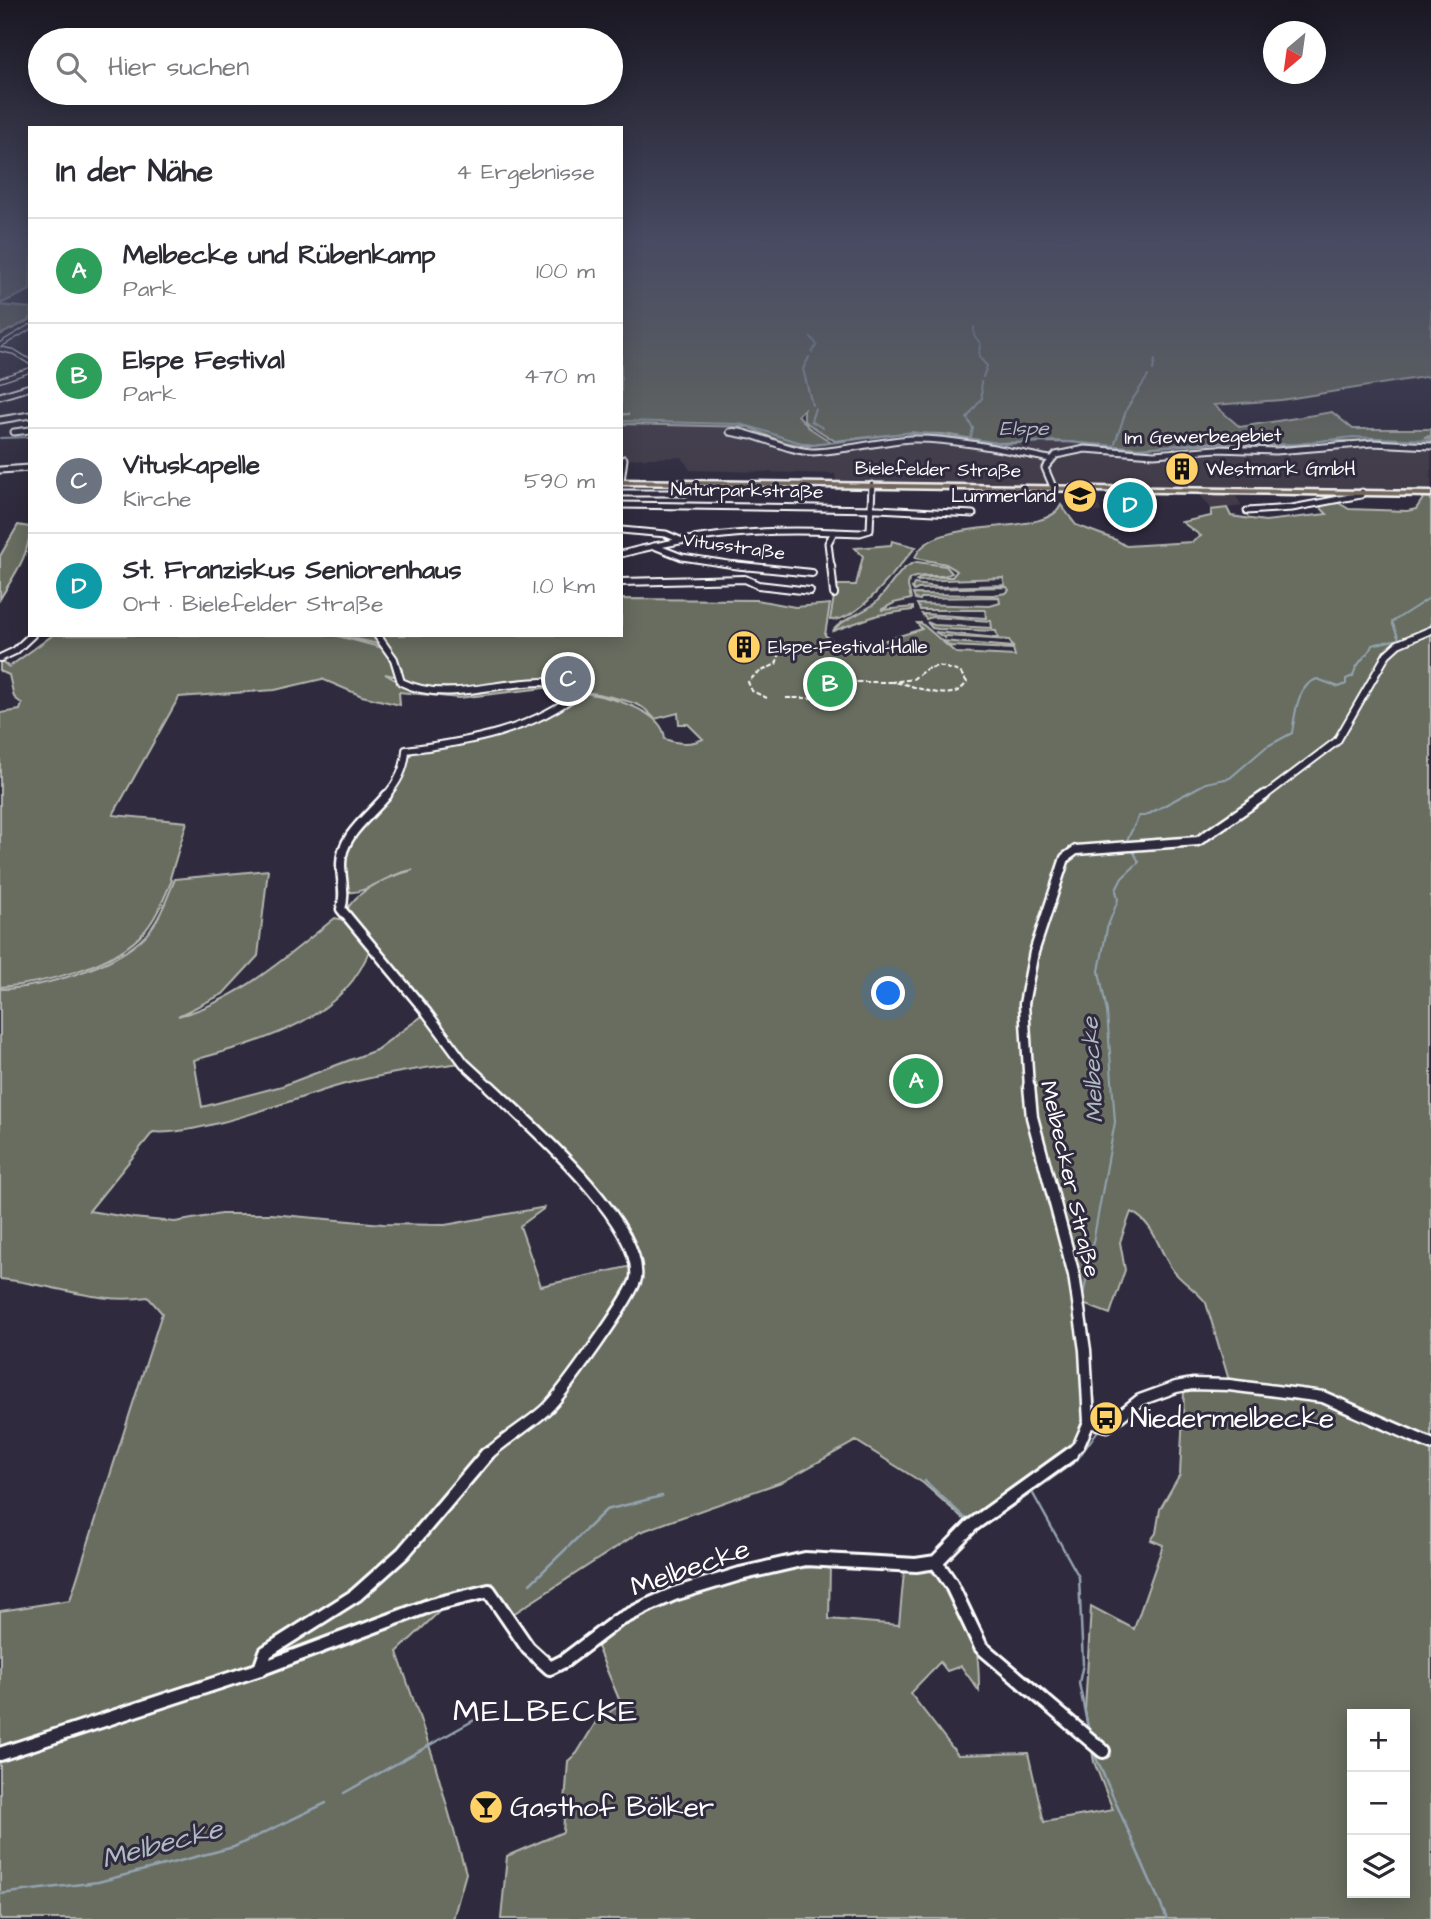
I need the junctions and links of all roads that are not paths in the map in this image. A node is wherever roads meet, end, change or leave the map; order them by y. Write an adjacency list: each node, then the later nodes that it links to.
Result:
1 (26, 330): 2 (street)
2 (0, 347): 4 (street)
3 (28, 351): 4 (street)
4 (19, 355): 5 (street)
5 (28, 361)
6 (28, 371): 7 (street)
7 (0, 380)
8 (28, 388): 9 (street)
9 (0, 396)
10 (28, 415): 11 (street)
11 (0, 420)
12 (28, 430): 13 (street)
13 (14, 432)
14 (751, 436): 16 (street)
15 (1431, 446): 16 (street, Im Gewerbegebiet)
16 (1050, 459): 23 (street)
17 (624, 460): 18 (street)
18 (623, 467)
19 (28, 468): 20 (street)
20 (0, 470)
21 (623, 481): 22 (main road, Bielefelder Straße)
22 (872, 485): 23 (main road, Bielefelder Straße); 29 (street)
23 (1052, 487): 24 (main road, Bielefelder Straße)
24 (1362, 492): 27 (main road, Bielefelder Straße); 30 (street)
25 (623, 493): 26 (street)
26 (685, 493)
27 (1431, 494)
28 (623, 505): 29 (street, Naturparkstraße)
29 (872, 508): 31 (street, Naturparkstraße); 33 (street)
30 (1247, 511)
31 (973, 514)
32 (623, 530): 34 (street)
33 (834, 532): 34 (street); 42 (street)
34 (680, 540): 35 (street)
35 (654, 545): 36 (street); 37 (street, Vitusstraße)
36 (623, 553)
37 (746, 569): 38 (street, Vitusstraße); 39 (street)
38 (812, 573)
39 (745, 579): 40 (street); 41 (street)
40 (623, 582)
41 (810, 591)
42 (834, 594)
43 (1431, 629): 47 (street, Melbecker Straße)
44 (30, 637): 46 (street)
45 (378, 637): 50 (street)
46 (0, 658)
47 (1089, 1422): 48 (street); 49 (street)
48 (1431, 1444)
49 (936, 1562): 50 (street, Melbecke); 51 (street)
50 (260, 1669): 52 (street)
51 (1098, 1746)
52 (0, 1755)

